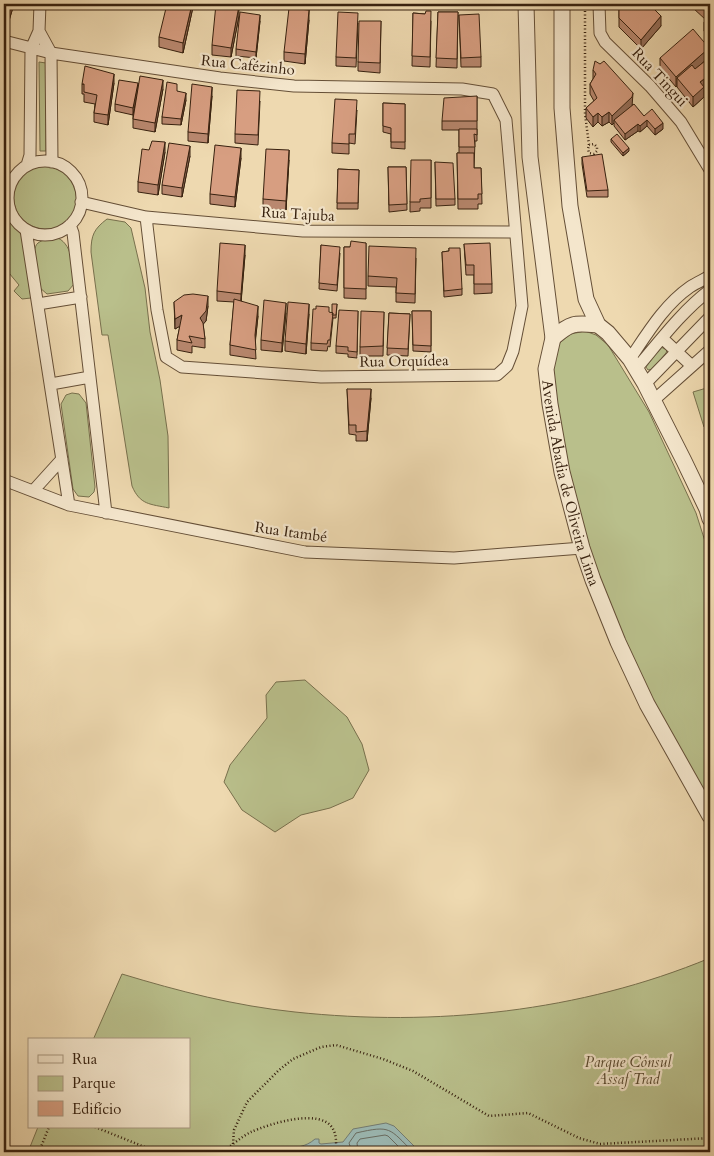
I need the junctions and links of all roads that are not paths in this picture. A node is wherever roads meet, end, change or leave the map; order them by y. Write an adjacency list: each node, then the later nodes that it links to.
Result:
1 (40, 4): 5 (street)
2 (526, 4): 27 (street, Avenida Abadia de Oliveira Lima)
3 (562, 4): 26 (street)
4 (599, 4): 12 (street, Rua Tingui)
5 (39, 31): 7 (street); 8 (street)
6 (4, 41): 7 (street, Rua Cafézinho)
7 (31, 50): 8 (street, Rua Cafézinho); 11 (street)
8 (51, 53): 9 (street, Rua Cafézinho); 10 (street)
9 (493, 94): 18 (street, Rua Orquídea)
10 (52, 162): 11 (street); 14 (street)
11 (27, 165): 13 (street)
12 (710, 170)
13 (6, 196): 17 (street)
14 (81, 202): 15 (street, Rua Tajuba); 16 (street)
15 (146, 217): 18 (street, Rua Tajuba); 18 (street, Rua Orquídea)
16 (70, 225): 17 (street); 22 (street)
17 (26, 230): 24 (street)
18 (515, 232)
19 (710, 276): 20 (street)
20 (689, 288): 23 (street); 31 (street)
21 (710, 290): 23 (street)
22 (81, 297): 24 (street); 33 (street)
23 (699, 298): 28 (street)
24 (38, 304): 34 (street)
25 (710, 317): 30 (street)
26 (598, 325): 27 (street); 31 (street)
27 (553, 338): 43 (street, Avenida Abadia de Oliveira Lima)
28 (662, 338): 30 (street); 31 (street)
29 (710, 350): 32 (street)
30 (676, 352): 32 (street); 35 (street)
31 (633, 364): 35 (street)
32 (692, 366): 36 (street)
33 (90, 377): 34 (street); 42 (street)
34 (51, 384): 37 (street)
35 (645, 384): 36 (street)
36 (654, 400): 41 (street)
37 (62, 459): 39 (street); 40 (street)
38 (4, 480): 39 (street, Rua Itambé)
39 (32, 491): 40 (street, Rua Itambé)
40 (69, 505): 42 (street, Rua Itambé)
41 (709, 512)
42 (106, 513): 43 (street, Rua Itambé)
43 (582, 548): 44 (street, Avenida Abadia de Oliveira Lima)
44 (709, 814)

